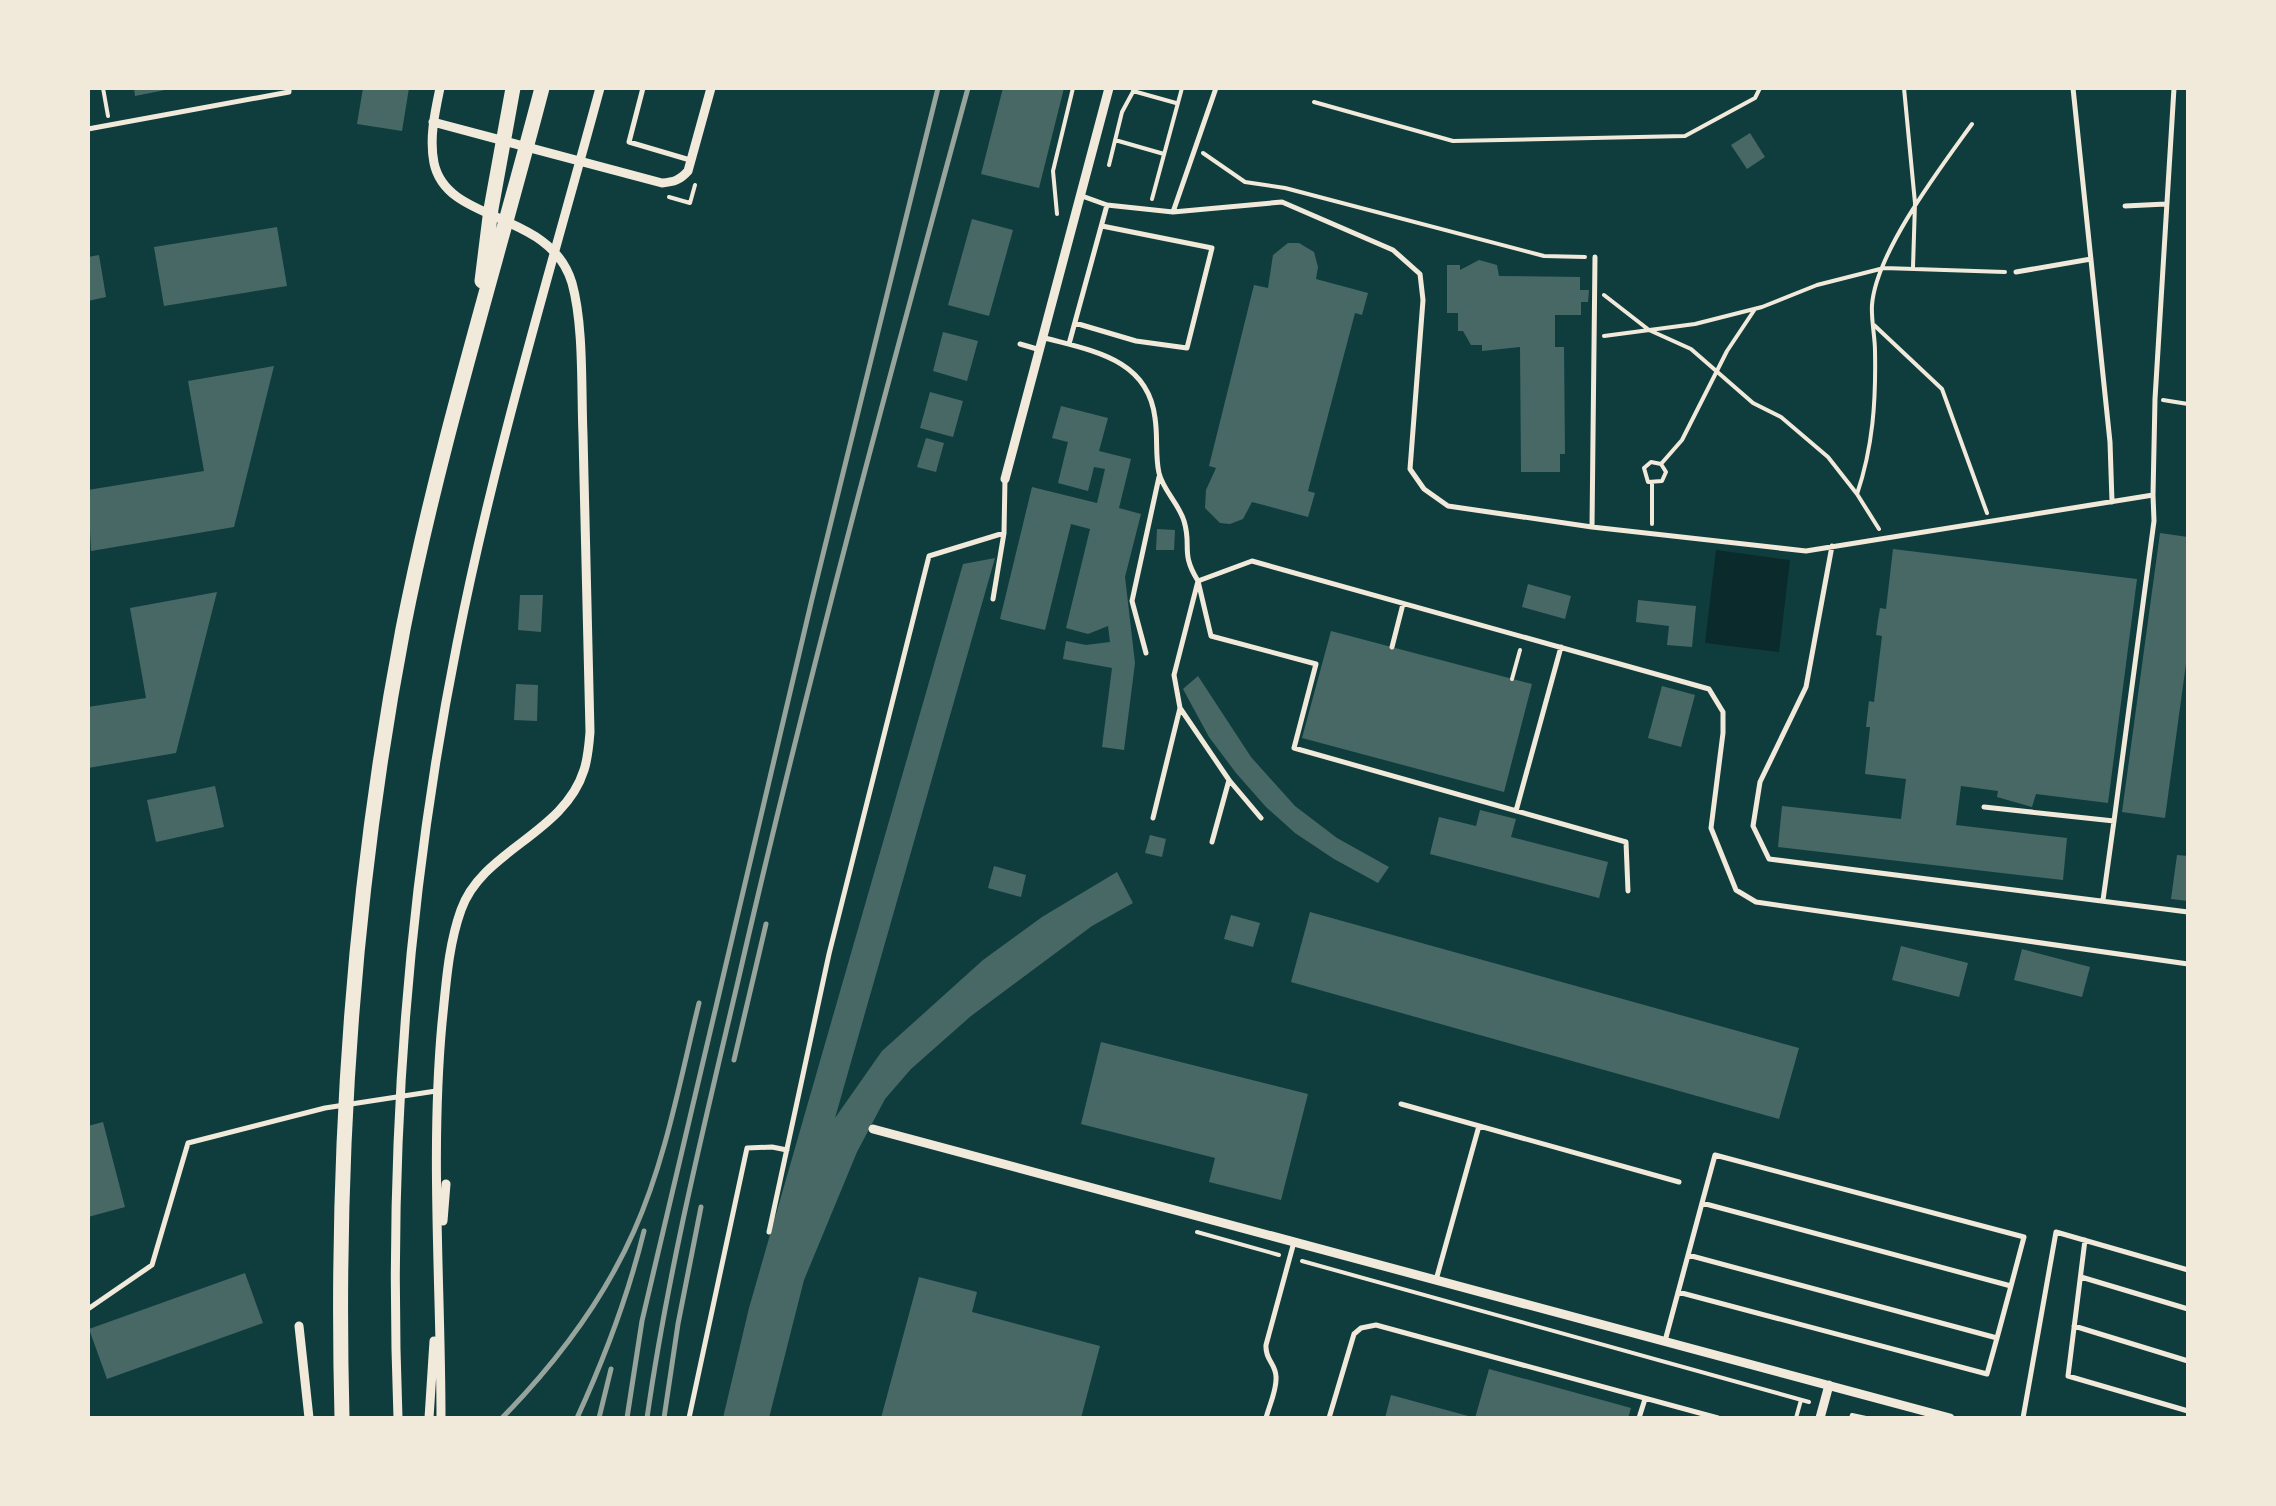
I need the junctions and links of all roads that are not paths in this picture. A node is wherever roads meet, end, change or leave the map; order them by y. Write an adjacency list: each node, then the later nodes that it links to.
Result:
1 (288, 88): 13 (lane)
2 (440, 88): 12 (street)
3 (513, 88): 25 (main road)
4 (542, 88): 25 (main road)
5 (600, 88): 85 (street)
6 (644, 88): 14 (lane)
7 (710, 88): 14 (street)
8 (1109, 88): 15 (street)
9 (1216, 88): 19 (lane)
10 (2073, 88): 22 (lane)
11 (2174, 88): 17 (lane)
12 (433, 122): 14 (street); 55 (street)
13 (88, 129)
14 (690, 160)
15 (1082, 196): 16 (lane); 26 (street)
16 (1108, 204): 19 (lane); 20 (lane)
17 (2166, 204): 18 (lane); 32 (lane)
18 (2125, 206)
19 (1173, 212): 34 (lane)
20 (1102, 226): 24 (lane); 24 (lane)
21 (1595, 257): 34 (lane)
22 (2091, 259): 23 (lane); 33 (lane)
23 (2016, 272)
24 (1075, 323): 28 (lane)
25 (475, 334): 84 (main road)
26 (1045, 338): 28 (lane); 29 (street)
27 (1020, 344): 29 (lane)
28 (1069, 344): 30 (lane)
29 (1037, 349): 31 (street)
30 (1159, 474): 37 (lane); 42 (lane)
31 (1005, 480): 35 (lane)
32 (2154, 495): 33 (lane); 49 (lane)
33 (2112, 502): 36 (lane)
34 (1592, 527): 36 (lane)
35 (1004, 533): 38 (lane); 59 (lane)
36 (1832, 546): 52 (lane)
37 (1198, 580): 39 (lane); 43 (lane); 46 (lane)
38 (993, 599)
39 (1403, 604): 40 (lane); 41 (lane)
40 (1392, 647)
41 (1561, 648): 46 (lane); 54 (lane)
42 (1146, 653)
43 (1180, 708): 44 (lane); 47 (lane)
44 (1229, 780): 48 (lane); 50 (lane)
45 (1984, 807): 49 (lane)
46 (1516, 811): 51 (lane)
47 (1153, 818)
48 (1261, 818)
49 (2114, 821): 52 (lane)
50 (1212, 842)
51 (1628, 891)
52 (2103, 900): 53 (lane)
53 (2188, 912)
54 (2188, 964)
55 (436, 1091): 73 (lane); 87 (street)
56 (1401, 1104): 57 (lane)
57 (1479, 1126): 60 (lane); 69 (lane)
58 (873, 1129): 65 (street)
59 (787, 1150): 63 (lane); 88 (lane)
60 (1679, 1182)
61 (446, 1184): 86 (street)
62 (1702, 1203): 66 (lane); 70 (lane); 70 (lane)
63 (769, 1232)
64 (2084, 1240): 67 (lane); 68 (lane); 95 (lane)
65 (1294, 1242): 69 (street); 89 (lane)
66 (1688, 1255): 71 (lane); 76 (lane)
67 (2188, 1270)
68 (2081, 1277): 72 (lane); 75 (lane)
69 (1436, 1280): 77 (street)
70 (2011, 1286): 76 (lane)
71 (1678, 1292): 76 (lane); 77 (lane)
72 (2188, 1308)
73 (88, 1309)
74 (299, 1326): 83 (street)
75 (2074, 1326): 78 (lane); 81 (lane)
76 (1997, 1338)
77 (1665, 1341): 79 (street)
78 (2188, 1361)
79 (1828, 1385): 93 (street); 94 (street)
80 (1644, 1398): 82 (lane); 90 (lane); 91 (lane)
81 (2188, 1412)
82 (1694, 1416): 92 (lane)
83 (308, 1418)
84 (342, 1418)
85 (398, 1418)
86 (429, 1418)
87 (441, 1418)
88 (689, 1418)
89 (1266, 1418)
90 (1329, 1418)
91 (1639, 1418)
92 (1718, 1418)
93 (1820, 1418)
94 (1950, 1418)
95 (2023, 1418)

